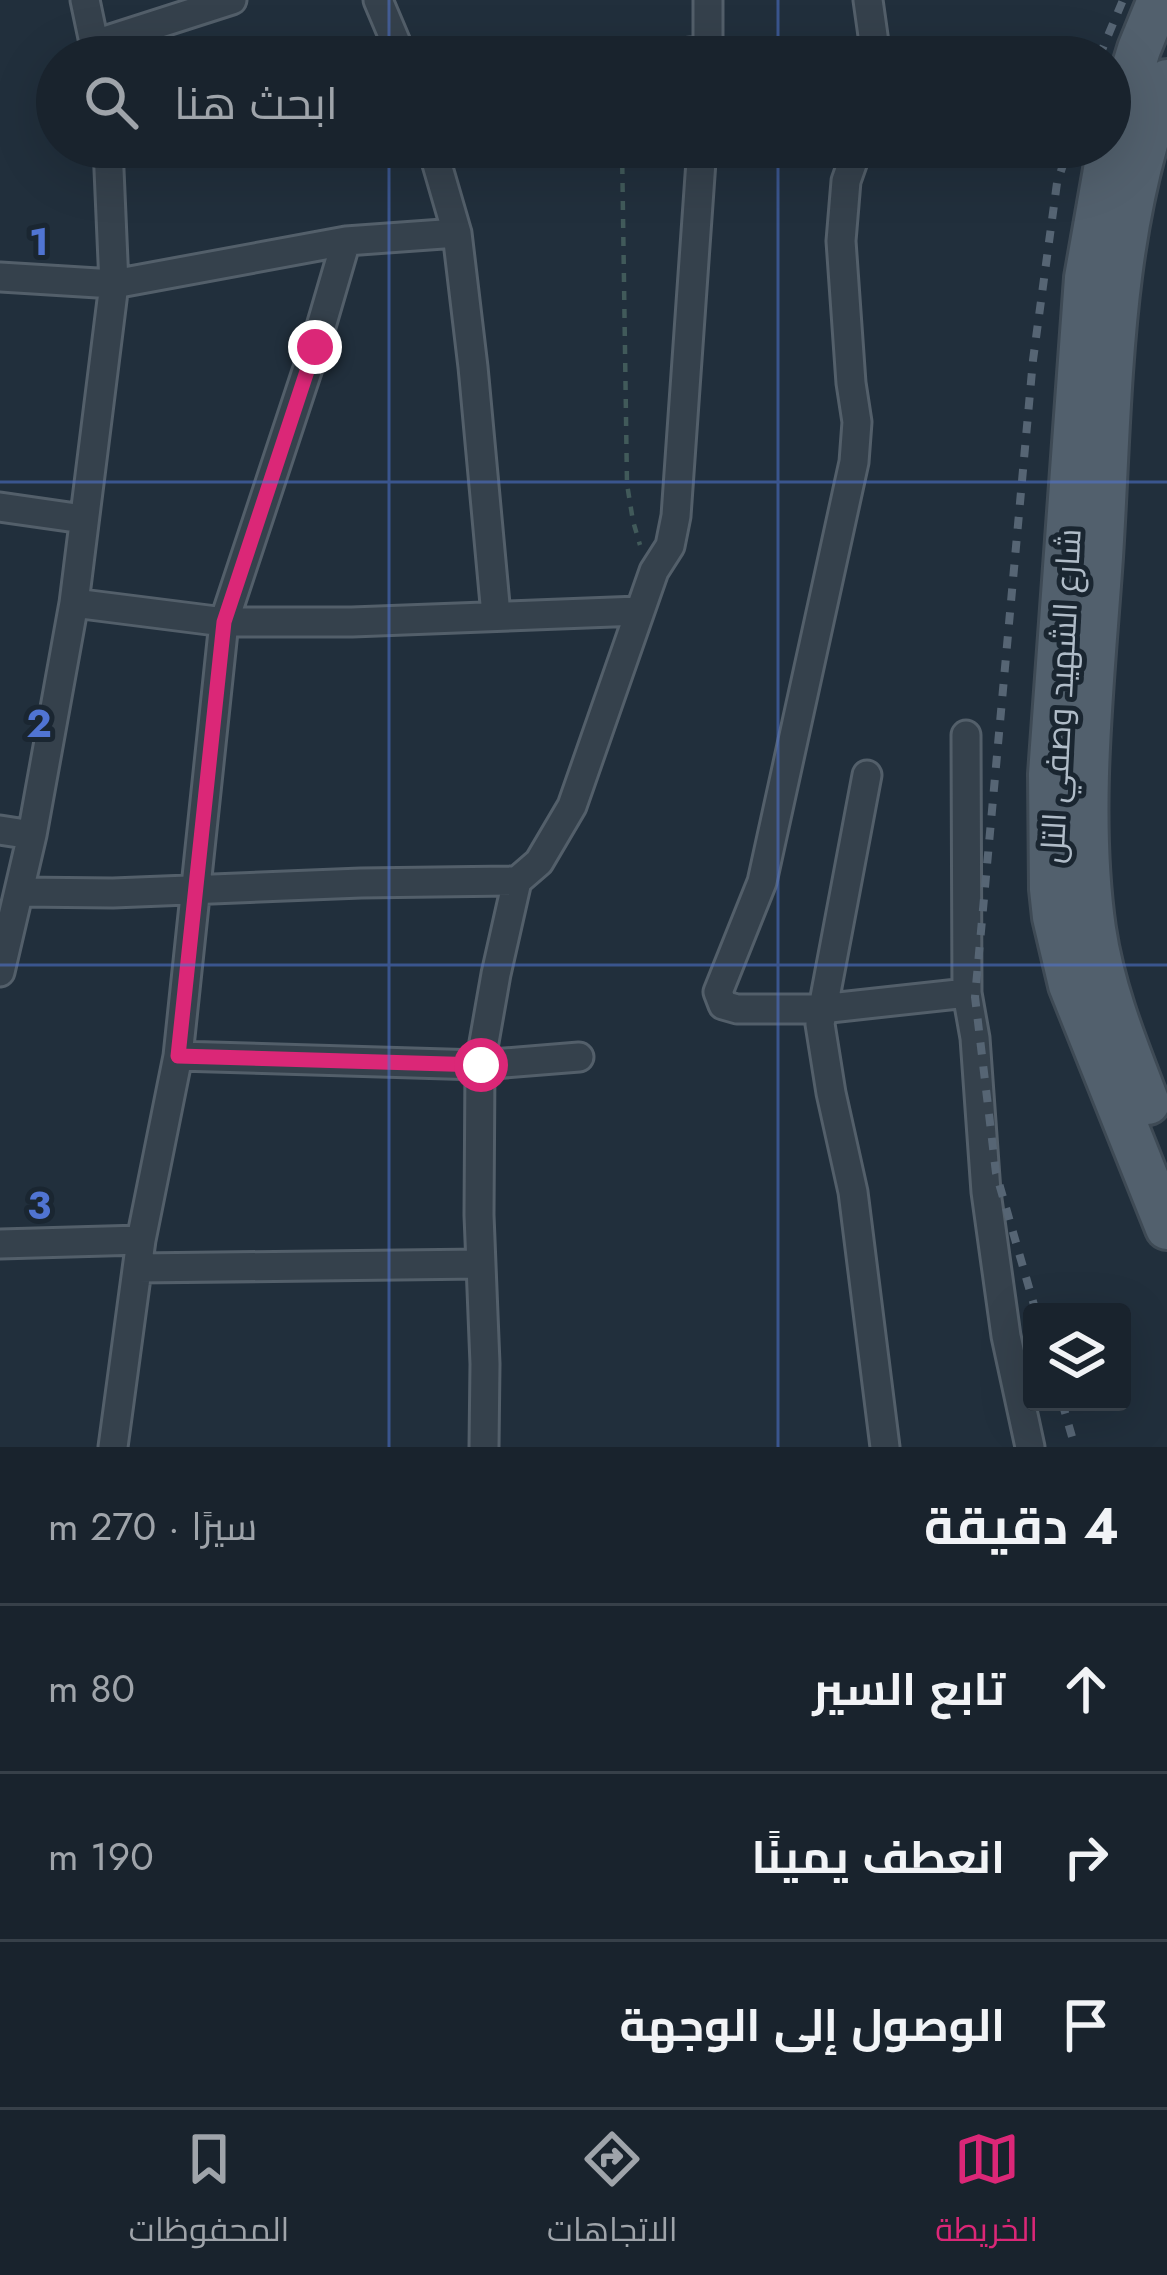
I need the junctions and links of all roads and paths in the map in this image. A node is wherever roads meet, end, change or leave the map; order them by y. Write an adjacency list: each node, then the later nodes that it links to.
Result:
1 (85, 0): 7 (street)
2 (232, 0): 8 (street)
3 (378, 0): 9 (street)
4 (708, 0): 10 (street)
5 (868, 0): 11 (street)
6 (1159, 0): 12 (main road, شارع الشهيد وصفي التل)
7 (93, 36)
8 (136, 36)
9 (394, 36)
10 (708, 36)
11 (873, 36)
12 (1131, 73)
13 (1167, 81): 36 (main road, شارع الشهيد وصفي التل)
14 (109, 168): 23 (street)
15 (438, 168): 20 (street)
16 (622, 168): 26 (path)
17 (701, 168): 26 (street)
18 (851, 168): 41 (street)
19 (1106, 168): 36 (main road, شارع الشهيد وصفي التل)
20 (457, 233): 21 (street); 29 (street)
21 (346, 241): 23 (street); 30 (street)
22 (0, 278): 23 (street)
23 (114, 284): 25 (street)
24 (0, 507): 25 (street)
25 (83, 519): 27 (street)
26 (654, 571): 28 (street)
27 (74, 603): 30 (street); 34 (street)
28 (640, 611): 29 (street); 35 (street)
29 (496, 615): 30 (street)
30 (224, 622): 37 (street)
31 (966, 734): 40 (street)
32 (867, 775): 41 (street)
33 (0, 830): 34 (street)
34 (32, 835): 38 (street)
35 (517, 881): 37 (street); 44 (street)
36 (1070, 888): 45 (main road, شارع الشهيد وصفي التل); 46 (main road, شارع الشهيد وصفي التل)
37 (196, 890): 38 (street); 42 (street)
38 (21, 892): 39 (street)
39 (0, 972)
40 (967, 993): 41 (street); 53 (street)
41 (821, 1009): 52 (street)
42 (178, 1056): 44 (street); 48 (street)
43 (579, 1057): 44 (street)
44 (481, 1065): 49 (street)
45 (1167, 1155)
46 (1167, 1228)
47 (0, 1244): 48 (street)
48 (140, 1254): 49 (street); 50 (street)
49 (481, 1264): 51 (street)
50 (113, 1447)
51 (484, 1447)
52 (885, 1447)
53 (1030, 1447)

